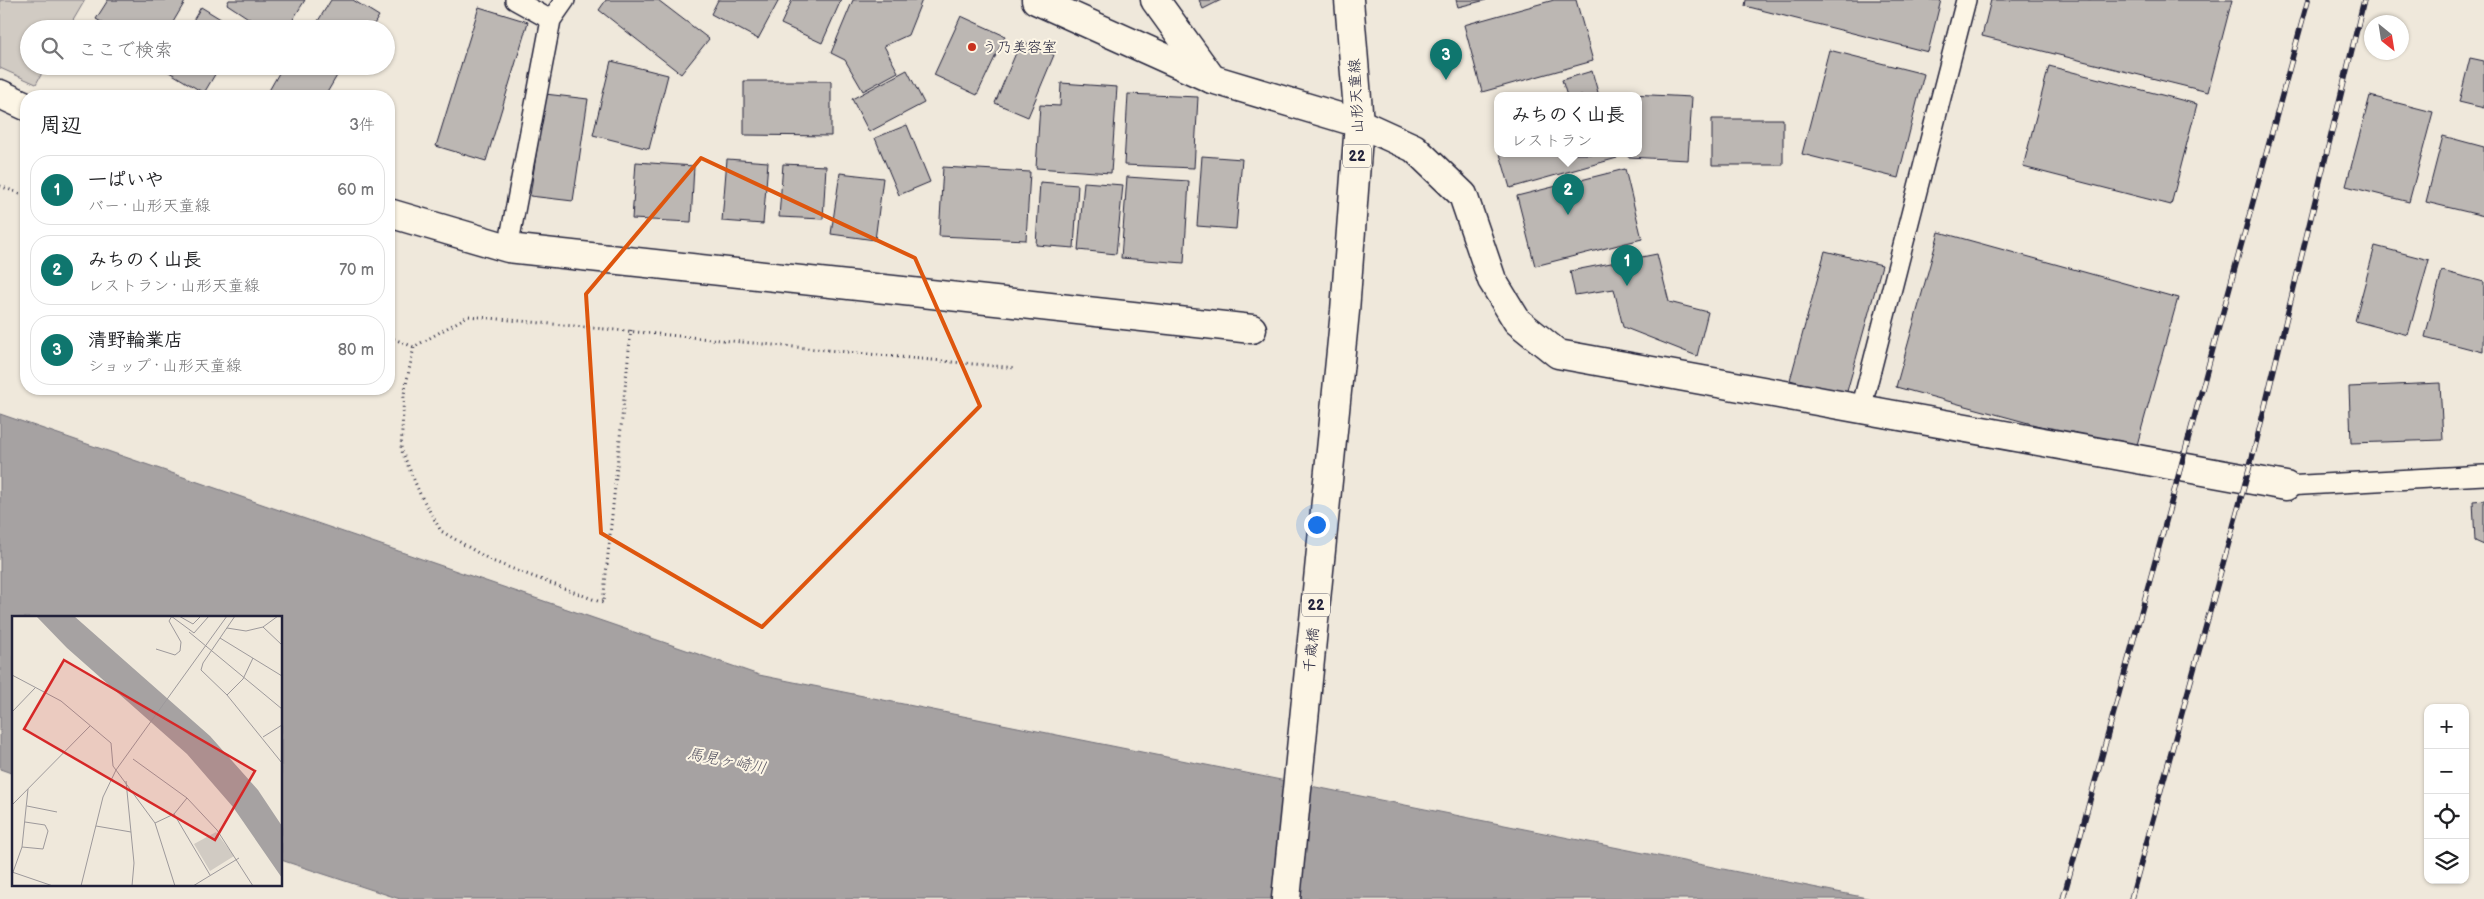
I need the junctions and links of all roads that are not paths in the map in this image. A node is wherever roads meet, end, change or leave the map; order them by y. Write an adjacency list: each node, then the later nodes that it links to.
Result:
1 (515, 0): 7 (lane)
2 (565, 0): 7 (lane)
3 (1036, 0): 8 (street)
4 (1155, 0): 8 (street)
5 (1349, 0): 11 (street, 山形天童線 / 22)
6 (1966, 0): 16 (lane)
7 (551, 20): 13 (lane)
8 (1212, 79): 11 (street)
9 (0, 94): 10 (street)
10 (20, 103)
11 (1359, 123): 14 (street, 山形天童線 / 22); 16 (street)
12 (395, 216): 13 (street)
13 (508, 248): 15 (street)
14 (1345, 311): 19 (street, 千歳橋 / 22)
15 (1252, 329)
16 (1861, 409): 18 (street)
17 (2484, 475): 18 (lane)
18 (2286, 486)
19 (1286, 899)

